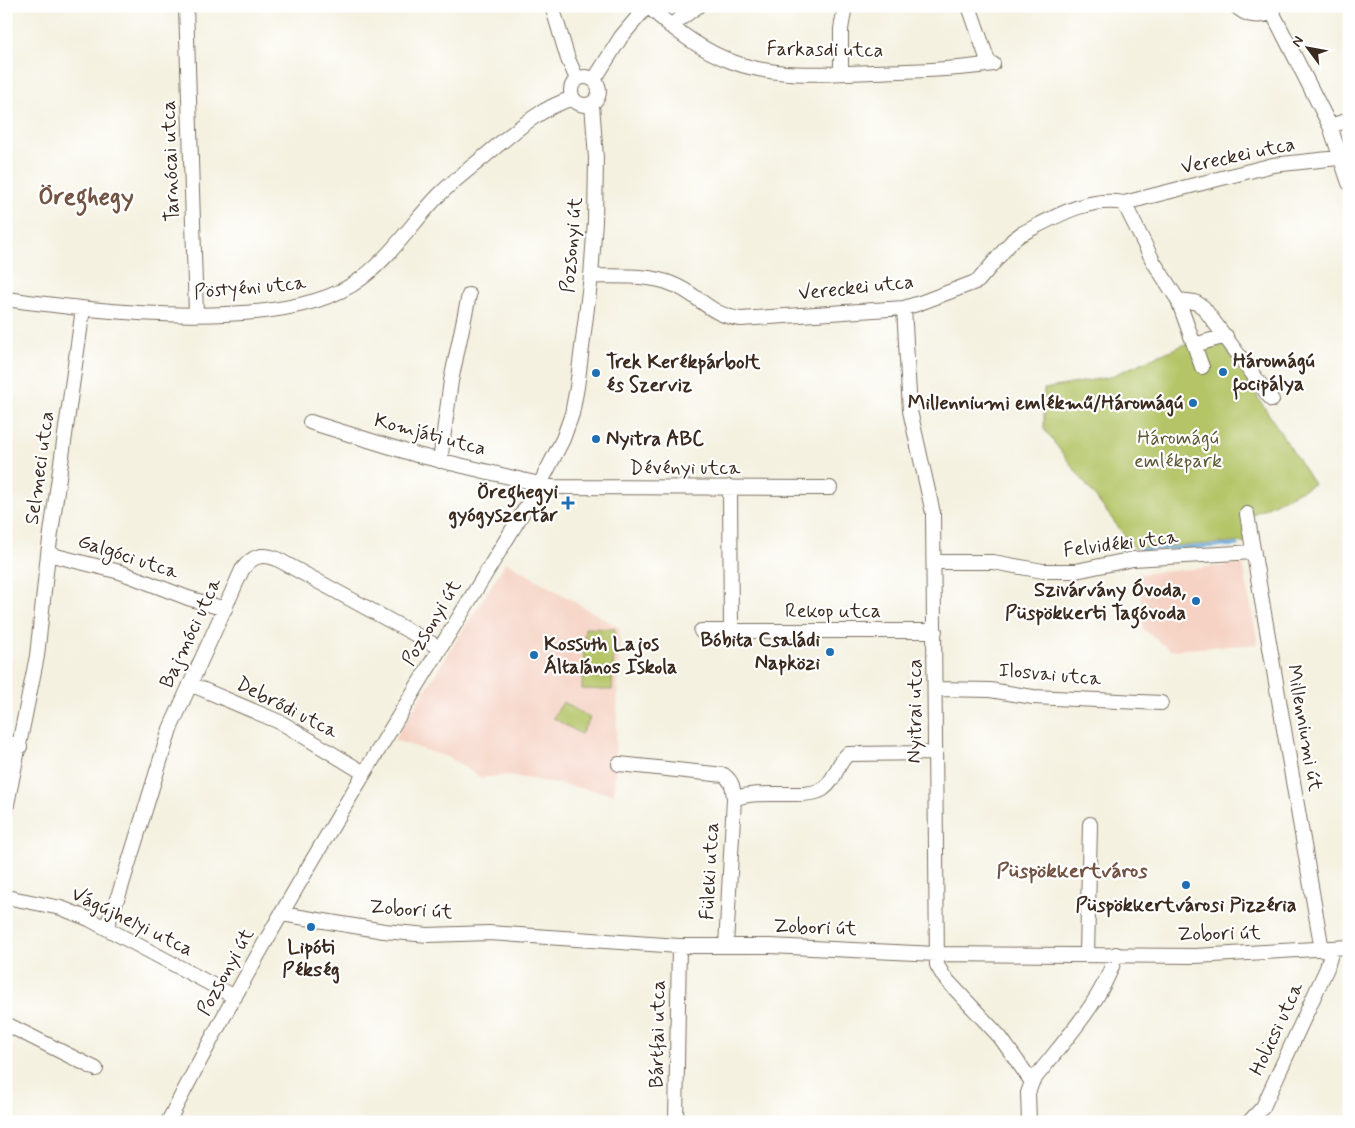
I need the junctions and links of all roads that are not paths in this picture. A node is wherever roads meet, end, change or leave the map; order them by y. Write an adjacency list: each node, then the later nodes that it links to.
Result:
1 (186, 6): 26 (street, Tarnócai utca)
2 (552, 6): 11 (street)
3 (647, 6): 9 (street, Farkasdi utca); 12 (street)
4 (698, 6): 9 (street)
5 (845, 6): 10 (street)
6 (969, 6): 10 (street, Farkasdi utca)
7 (1236, 6): 8 (street)
8 (1270, 9): 16 (street)
9 (670, 26): 10 (street, Farkasdi utca)
10 (841, 73)
11 (577, 79): 12 (street); 13 (street)
12 (594, 80): 14 (street)
13 (573, 98): 14 (street); 26 (street, Pöstyéni utca)
14 (592, 104): 20 (street, Pozsonyi út)
15 (1349, 120): 16 (street)
16 (1330, 126): 17 (street)
17 (1338, 158): 18 (street); 19 (street, Vereckei utca)
18 (1349, 183)
19 (1124, 203): 23 (street); 24 (street, Vereckei utca)
20 (591, 276): 24 (street, Vereckei utca); 33 (street, Pozsonyi út)
21 (469, 295): 32 (street)
22 (6, 299): 25 (street, Pöstyéni utca)
23 (1178, 300): 27 (street); 28 (street)
24 (904, 308): 39 (street, Nyitrai utca)
25 (83, 309): 26 (street, Pöstyéni utca); 38 (street, Selmeci utca)
26 (196, 314)
27 (1226, 336): 28 (street); 30 (street)
28 (1194, 345): 29 (street)
29 (1202, 367)
30 (1272, 400)
31 (310, 422): 32 (street, Komjáti utca)
32 (440, 461): 33 (street, Komjáti utca)
33 (540, 484): 34 (street, Dévényi utca); 44 (street, Pozsonyi út)
34 (730, 487): 35 (street, Dévényi utca); 42 (street)
35 (830, 488)
36 (1247, 514): 37 (street, Millenniumi út)
37 (1254, 552): 39 (street, Felvidéki utca); 62 (street, Millenniumi út)
38 (48, 554): 40 (street, Galgóci utca); 49 (street, Selmeci utca)
39 (934, 562): 43 (street, Nyitrai utca)
40 (225, 608): 44 (street, Bajmóci utca); 45 (street, Bajmóci utca)
41 (701, 631): 42 (street, Rekop utca)
42 (731, 631): 43 (street, Rekop utca)
43 (935, 631): 46 (street, Nyitrai utca)
44 (440, 648): 52 (street, Pozsonyi út)
45 (190, 684): 52 (street, Debrődi utca); 58 (street, Bajmóci utca)
46 (935, 689): 47 (street, Ilosvai utca); 50 (street, Nyitrai utca)
47 (1162, 703)
48 (6, 742): 49 (street)
49 (20, 747): 54 (street, Selmeci utca)
50 (934, 753): 53 (street, Füleki utca); 63 (street, Nyitrai utca)
51 (619, 764): 53 (street, Füleki utca)
52 (364, 773): 57 (street, Pozsonyi út)
53 (734, 799): 60 (street, Füleki utca)
54 (6, 809)
55 (1090, 824): 64 (street)
56 (6, 897): 58 (street, Vágújhelyi utca)
57 (282, 914): 59 (street, Zobori út); 66 (street, Pozsonyi út)
58 (106, 928): 66 (street, Vágújhelyi utca)
59 (679, 946): 60 (street, Zobori út); 71 (street, Bártfai utca)
60 (726, 946): 63 (street, Zobori út)
61 (1349, 948): 62 (street, Zobori út)
62 (1327, 949): 65 (street, Zobori út); 73 (street, Holicsi utca)
63 (936, 954): 64 (street, Zobori út); 69 (street, Nyitrai utca)
64 (1087, 954): 65 (street, Zobori út)
65 (1116, 954): 69 (street)
66 (235, 997): 70 (street, Pozsonyi út)
67 (6, 1024): 68 (street)
68 (96, 1069)
69 (1032, 1082): 72 (street)
70 (168, 1122)
71 (676, 1122)
72 (1029, 1122)
73 (1250, 1122)

